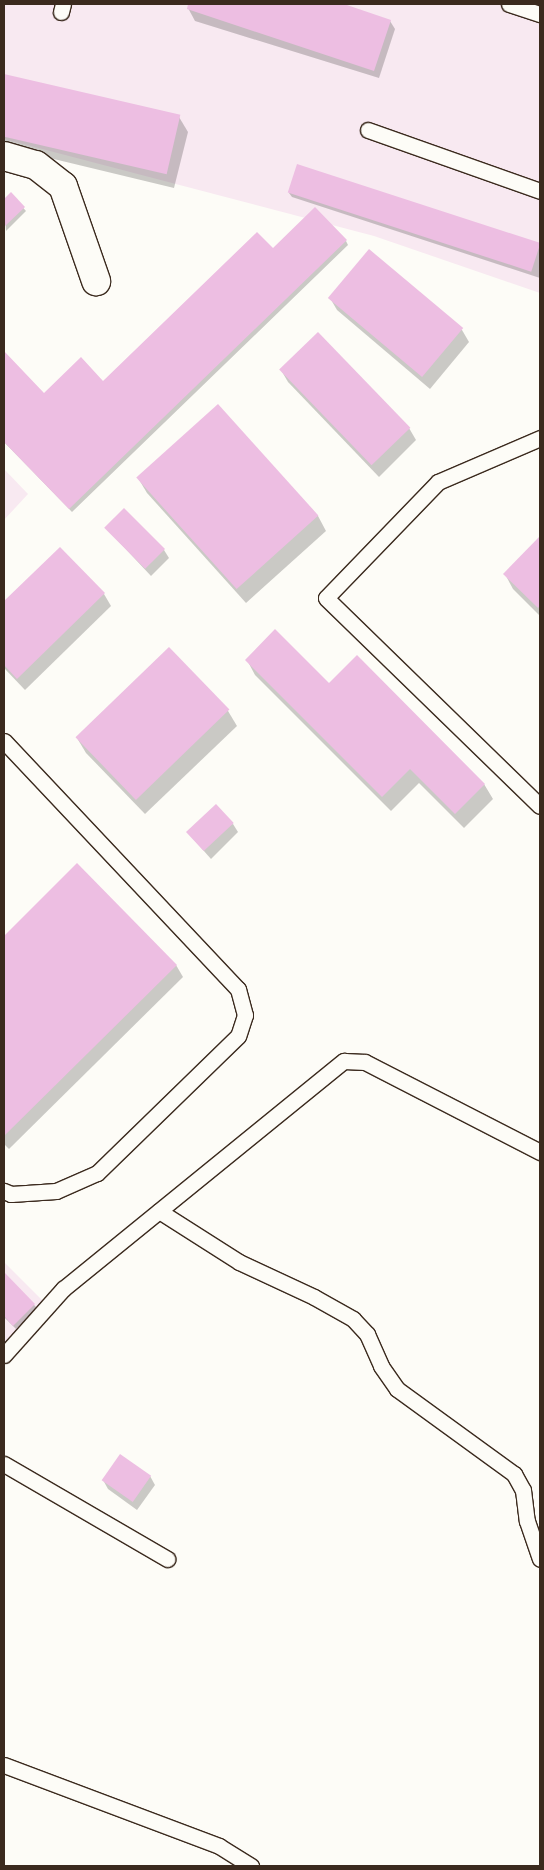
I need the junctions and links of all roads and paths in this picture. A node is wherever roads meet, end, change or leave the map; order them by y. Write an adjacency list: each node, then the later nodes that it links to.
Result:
1 (509, 4): 2 (lane)
2 (540, 14)
3 (368, 130): 5 (lane)
4 (4, 156): 6 (street)
5 (540, 191)
6 (96, 281)
7 (540, 438): 9 (lane)
8 (4, 741): 11 (lane)
9 (540, 806)
10 (540, 1152): 12 (lane)
11 (4, 1191)
12 (159, 1211): 14 (lane); 18 (lane)
13 (4, 1332): 14 (lane)
14 (15, 1343): 15 (lane)
15 (4, 1355)
16 (4, 1464): 17 (lane)
17 (167, 1559)
18 (540, 1560)
19 (4, 1765): 20 (lane)
20 (251, 1866)

